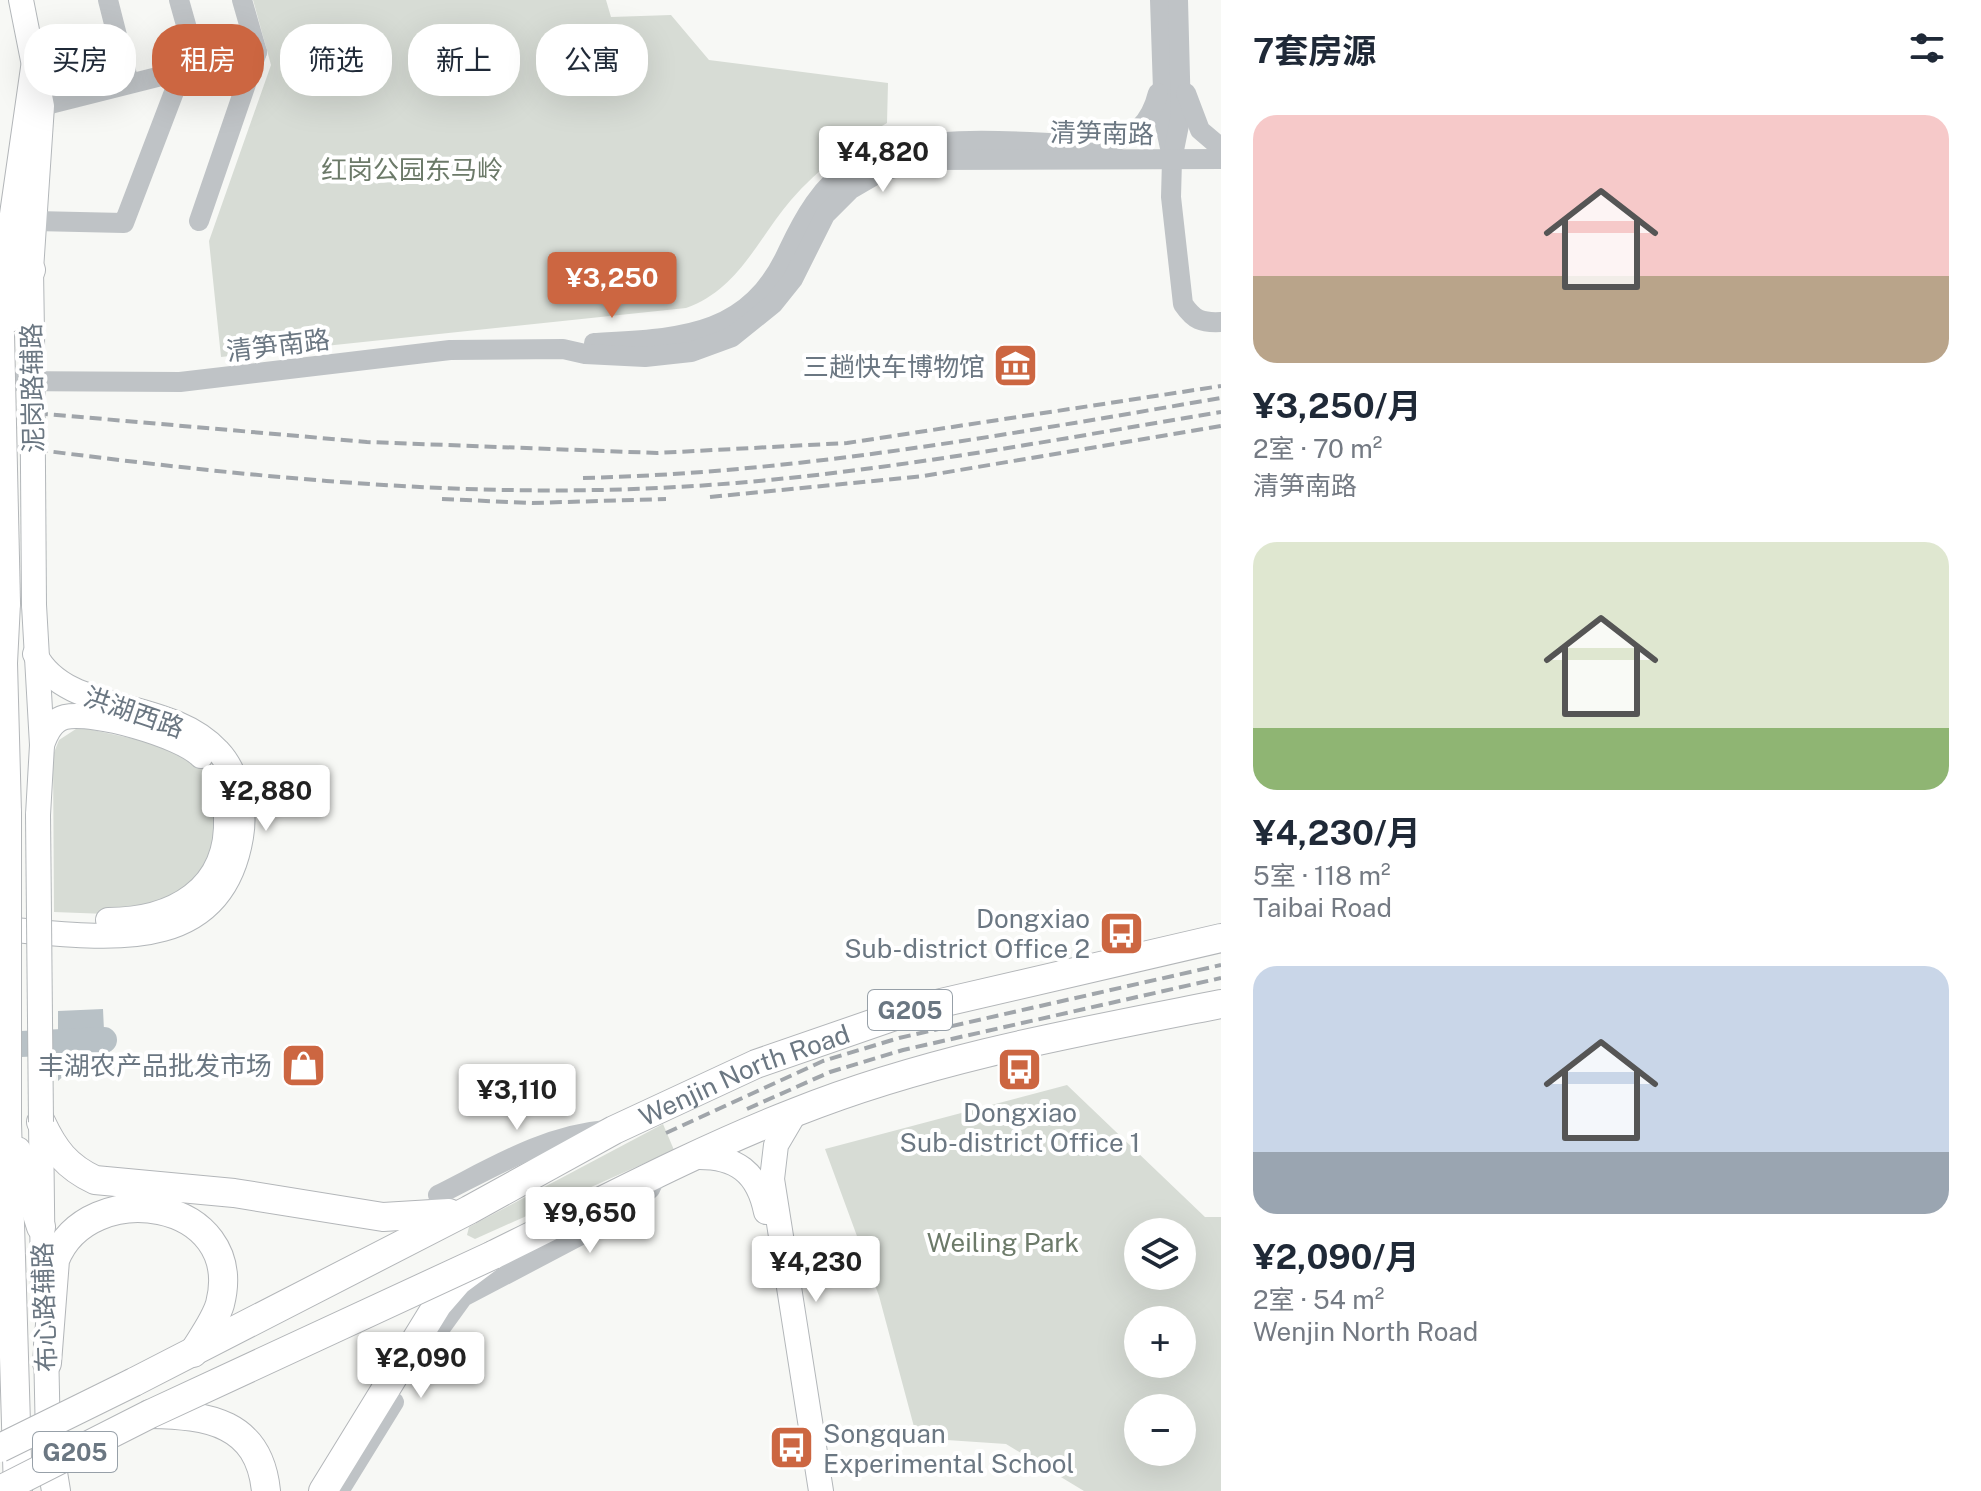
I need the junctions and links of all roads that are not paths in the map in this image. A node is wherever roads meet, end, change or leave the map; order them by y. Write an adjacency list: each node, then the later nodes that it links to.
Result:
1 (21, 0): 7 (main road, 泥岗路辅路)
2 (108, 0): 8 (street)
3 (179, 0): 9 (street)
4 (242, 0): 10 (street)
5 (1160, 0): 11 (street)
6 (1178, 0): 11 (street)
7 (26, 24)
8 (114, 24)
9 (186, 24)
10 (249, 24)
11 (1171, 69): 18 (street); 19 (street); 21 (street)
12 (31, 96): 26 (highway)
13 (40, 96): 17 (main road, 泥岗路辅路)
14 (80, 96): 17 (street)
15 (172, 96): 22 (street)
16 (242, 96): 23 (street)
17 (42, 106): 22 (main road, 泥岗路辅路)
18 (1104, 146): 21 (street, 清笋南路); 29 (street, 清笋南路)
19 (1221, 148)
20 (1221, 159): 21 (street)
21 (1172, 160): 27 (street); 29 (street, 清笋南路)
22 (35, 221): 24 (main road, 泥岗路辅路)
23 (199, 221)
24 (31, 270): 28 (highway); 31 (main road, 泥岗路辅路, bridge)
25 (0, 290): 26 (highway)
26 (1, 305): 28 (highway)
27 (1221, 322)
28 (0, 334): 31 (highway, bridge)
29 (563, 349): 30 (street, 清笋南路)
30 (0, 381)
31 (20, 604): 32 (main road, 泥岗路辅路); 34 (main road, 泥岗路辅路); 41 (highway, bridge)
32 (35, 654): 33 (main road, 泥岗路辅路); 36 (main road)
33 (42, 745): 34 (main road, 泥岗路辅路); 35 (main road)
34 (38, 778): 40 (main road, 泥岗路辅路, bridge)
35 (0, 912)
36 (0, 929)
37 (1221, 938): 42 (highway, Wenjin North Road / G205)
38 (1221, 1004): 39 (highway, G205)
39 (796, 1111): 43 (highway, G205); 62 (main road)
40 (41, 1122): 46 (highway); 47 (main road, 布心路辅路)
41 (7, 1123): 47 (highway); 55 (highway)
42 (614, 1130): 45 (street); 46 (highway, Wenjin North Road / G205)
43 (696, 1157): 44 (highway, G205); 61 (main road)
44 (656, 1176): 48 (highway, G205); 60 (street)
45 (438, 1195)
46 (469, 1210): 49 (highway, Wenjin North Road / G205)
47 (41, 1227): 50 (main road, 布心路辅路)
48 (493, 1255): 51 (highway, G205, bridge); 59 (highway, bridge)
49 (193, 1353): 50 (highway); 53 (highway, Wenjin North Road / G205, bridge)
50 (47, 1363): 52 (main road, 布心路辅路)
51 (150, 1414): 54 (highway, G205, bridge); 58 (highway)
52 (48, 1442): 56 (main road, 布心路辅路); 57 (highway)
53 (0, 1448)
54 (0, 1490)
55 (18, 1491)
56 (48, 1491)
57 (56, 1491)
58 (266, 1491)
59 (323, 1491)
60 (339, 1491)
61 (807, 1491)
62 (821, 1491)

